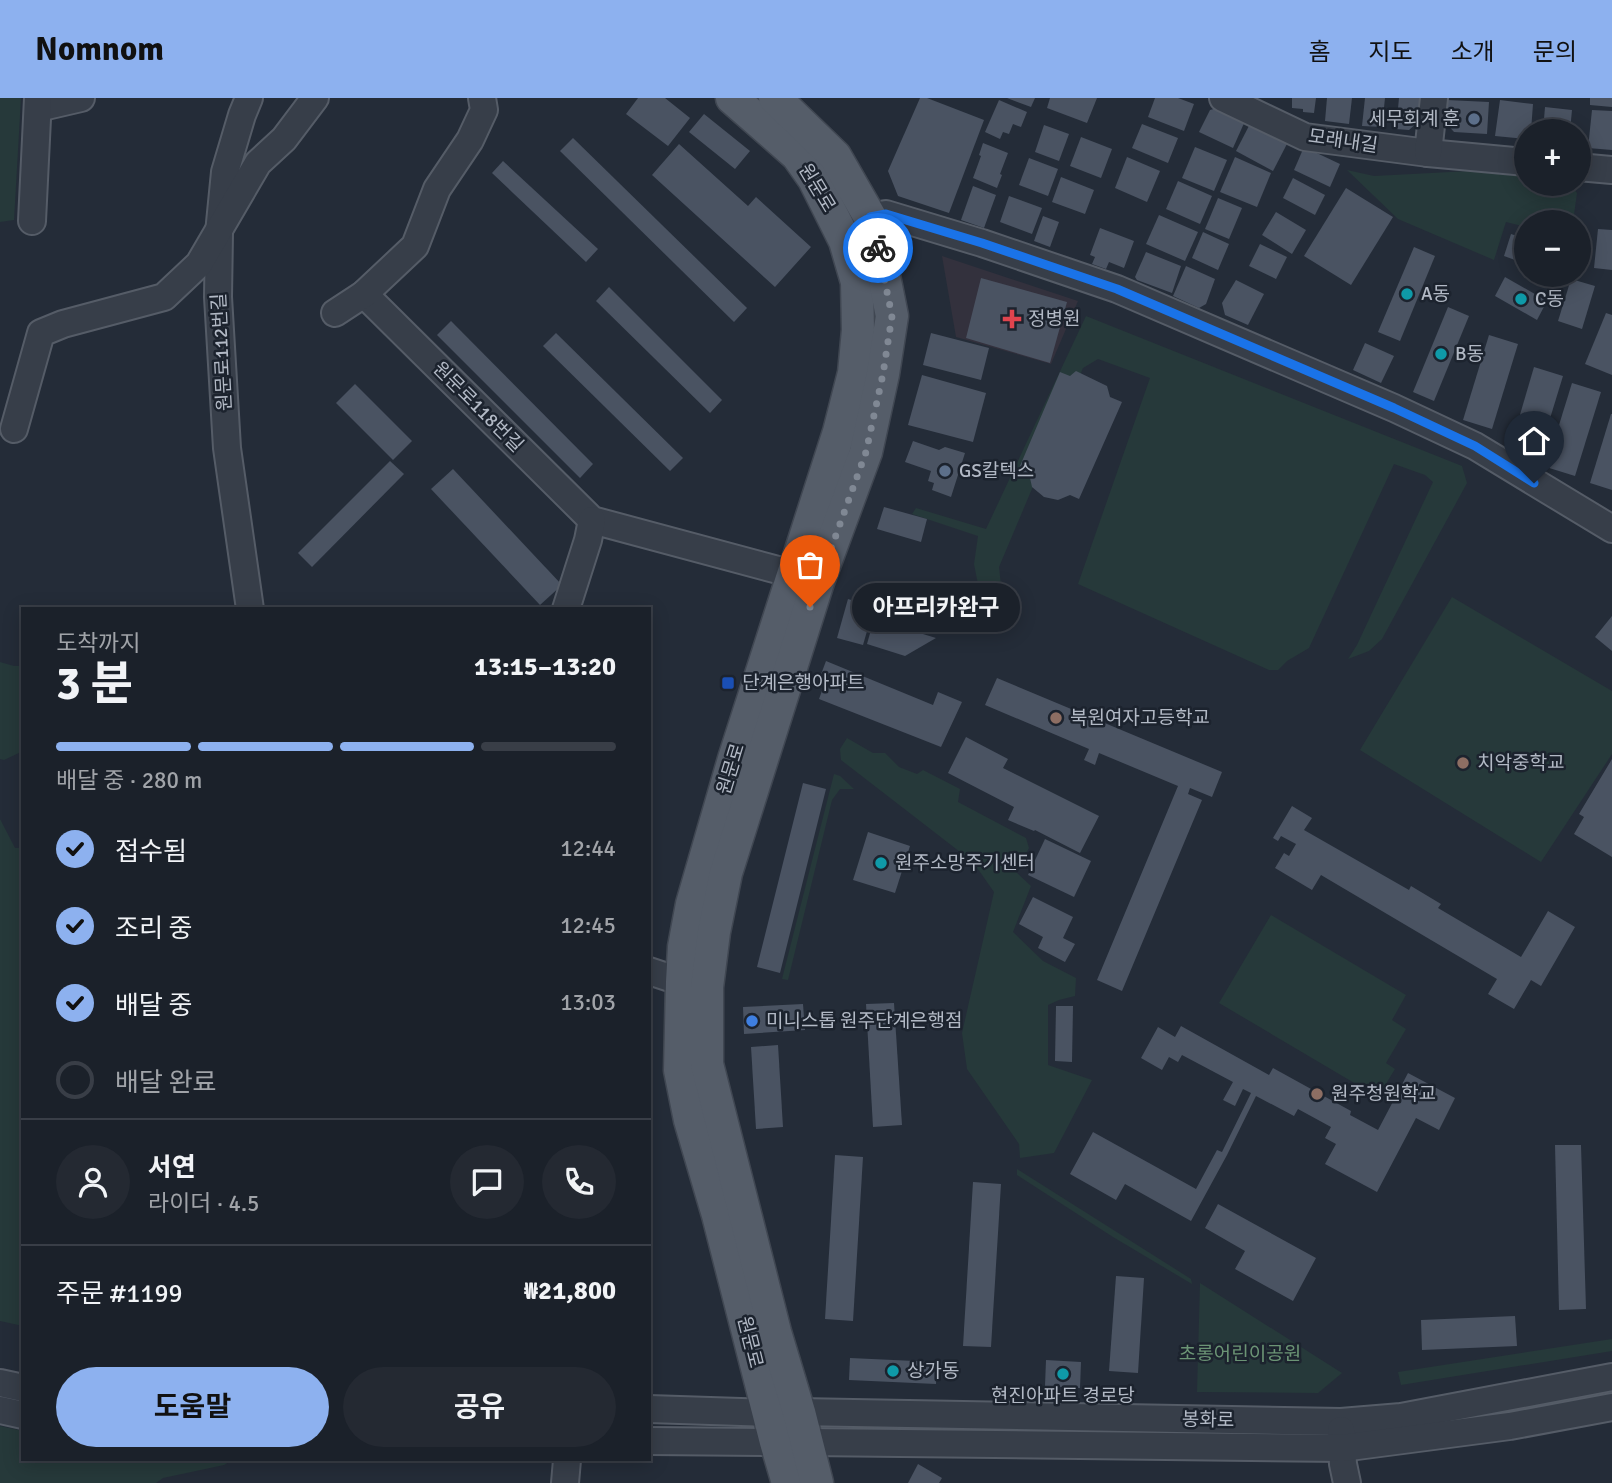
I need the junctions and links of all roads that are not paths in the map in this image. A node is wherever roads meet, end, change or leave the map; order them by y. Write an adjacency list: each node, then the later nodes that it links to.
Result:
1 (81, 98): 9 (street)
2 (249, 98): 17 (street, 원문로112번길)
3 (315, 98): 17 (street)
4 (482, 98): 18 (street)
5 (732, 98): 16 (main road, 원문로)
6 (775, 98): 14 (main road, 원문로)
7 (1223, 98): 10 (street, 모래내길)
8 (1434, 98): 10 (street)
9 (38, 103): 15 (street)
10 (1428, 153): 11 (street, 모래내길)
11 (1514, 161)
12 (1591, 168): 13 (street)
13 (1612, 170)
14 (870, 217): 16 (main road); 22 (street); 23 (main road, 원문로)
15 (32, 221)
16 (838, 226): 23 (main road, 원문로)
17 (219, 233): 20 (street); 24 (street, 원문로112번길)
18 (364, 294): 19 (street); 21 (street, 원문로118번길)
19 (335, 313)
20 (14, 429)
21 (592, 520): 23 (street); 25 (street)
22 (1612, 528)
23 (806, 578): 27 (main road, 원문로)
24 (250, 607)
25 (567, 607)
26 (651, 972): 27 (street)
27 (694, 985): 35 (main road, 원문로)
28 (1612, 1377): 36 (street, 봉화로)
29 (0, 1383): 30 (street)
30 (21, 1388)
31 (1612, 1407): 39 (street, 봉화로)
32 (651, 1409): 35 (street, 봉화로)
33 (0, 1410): 34 (street)
34 (21, 1415)
35 (781, 1422): 36 (street, 봉화로); 37 (street, 봉화로); 38 (main road, 원문로); 42 (main road, 원문로)
36 (1341, 1422): 39 (street)
37 (651, 1441)
38 (807, 1442): 39 (street, 봉화로); 43 (main road, 원문로)
39 (1342, 1448): 44 (street)
40 (567, 1461): 41 (street)
41 (565, 1483)
42 (788, 1483)
43 (817, 1483)
44 (1348, 1483)

